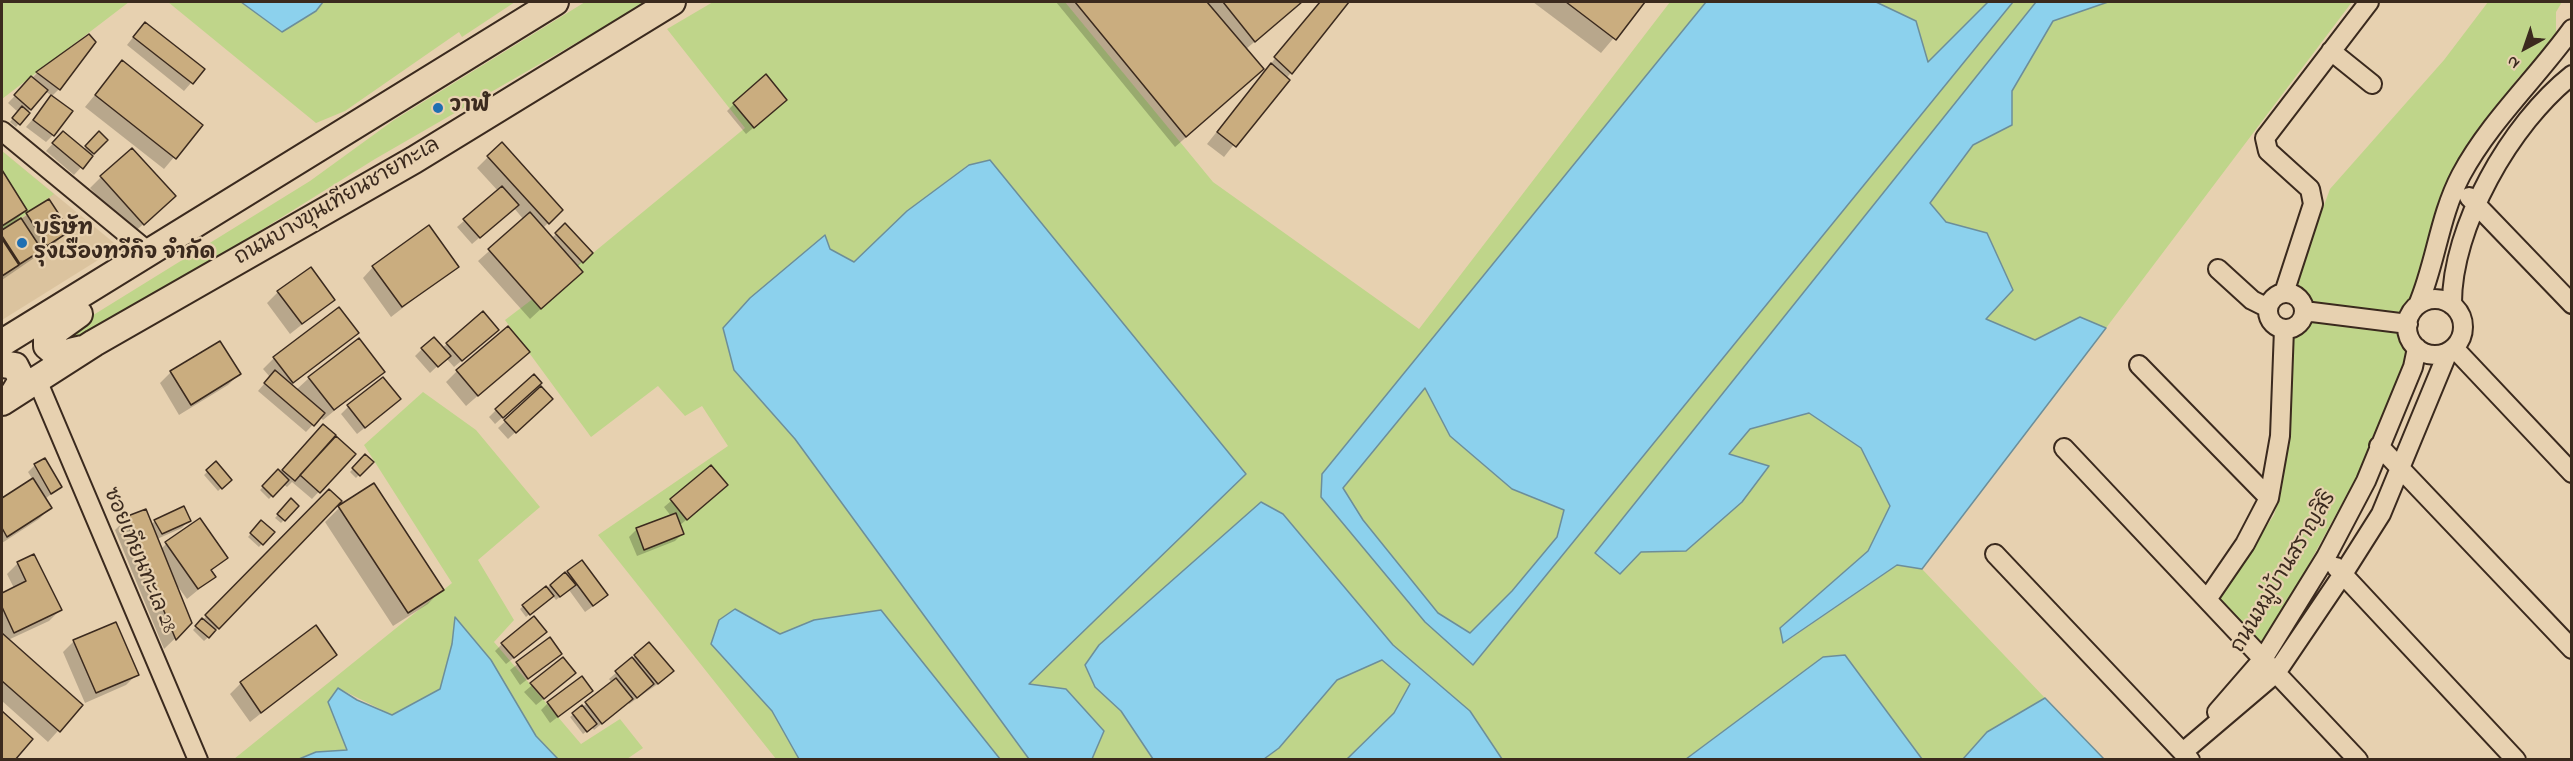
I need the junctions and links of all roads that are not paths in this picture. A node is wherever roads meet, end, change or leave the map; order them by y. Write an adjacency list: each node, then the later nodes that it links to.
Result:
1 (555, 2): 8 (main road)
2 (672, 2): 23 (main road, ถนนบางขุนเทียนชายทะเล)
3 (2369, 2): 5 (street)
4 (2571, 29): 10 (street)
5 (2331, 51): 7 (street); 14 (street)
6 (2571, 75): 11 (street)
7 (2372, 84)
8 (378, 112): 12 (main road); 23 (main road)
9 (2, 131): 12 (street)
10 (2457, 185): 11 (street); 16 (street)
11 (2476, 203): 15 (street); 17 (street)
12 (150, 253): 22 (main road)
13 (2218, 268): 18 (street)
14 (2284, 293): 18 (street); 19 (street)
15 (2571, 304)
16 (2418, 305): 17 (street); 20 (street)
17 (2452, 305): 25 (street)
18 (2268, 308): 21 (street)
19 (2304, 311): 20 (street); 21 (street)
20 (2408, 324): 24 (street)
21 (2284, 329): 34 (street)
22 (2, 343)
23 (85, 348): 28 (main road, ถนนบางขุนเทียนชายทะเล)
24 (2417, 348): 25 (street); 30 (street, ถนนหมู่บ้านสราญสิริ)
25 (2451, 350): 32 (street, ถนนหมู่บ้านสราญสิริ); 33 (street)
26 (2, 364): 29 (main road)
27 (2139, 365): 34 (street)
28 (37, 380): 29 (main road, ถนนบางขุนเทียนชายทะเล); 43 (street, ซอยเทียนทะเล 28)
29 (7, 398)
30 (2379, 446): 32 (street); 36 (street, ถนนหมู่บ้านสราญสิริ)
31 (2064, 448): 38 (street)
32 (2400, 468): 37 (street, ถนนหมู่บ้านสราญสิริ); 39 (street)
33 (2571, 473)
34 (2269, 498): 38 (street)
35 (1995, 554): 42 (street)
36 (2326, 557): 37 (street); 40 (street, ถนนหมู่บ้านสราญสิริ)
37 (2343, 574): 41 (street, ถนนหมู่บ้านสราญสิริ); 45 (street)
38 (2208, 598): 40 (street)
39 (2571, 649)
40 (2263, 659): 41 (street); 42 (street, ถนนหมู่บ้านสราญสิริ)
41 (2276, 673): 42 (street, ถนนหมู่บ้านสราญสิริ); 44 (street)
42 (2186, 756)
43 (198, 759)
44 (2358, 759)
45 (2516, 759)

